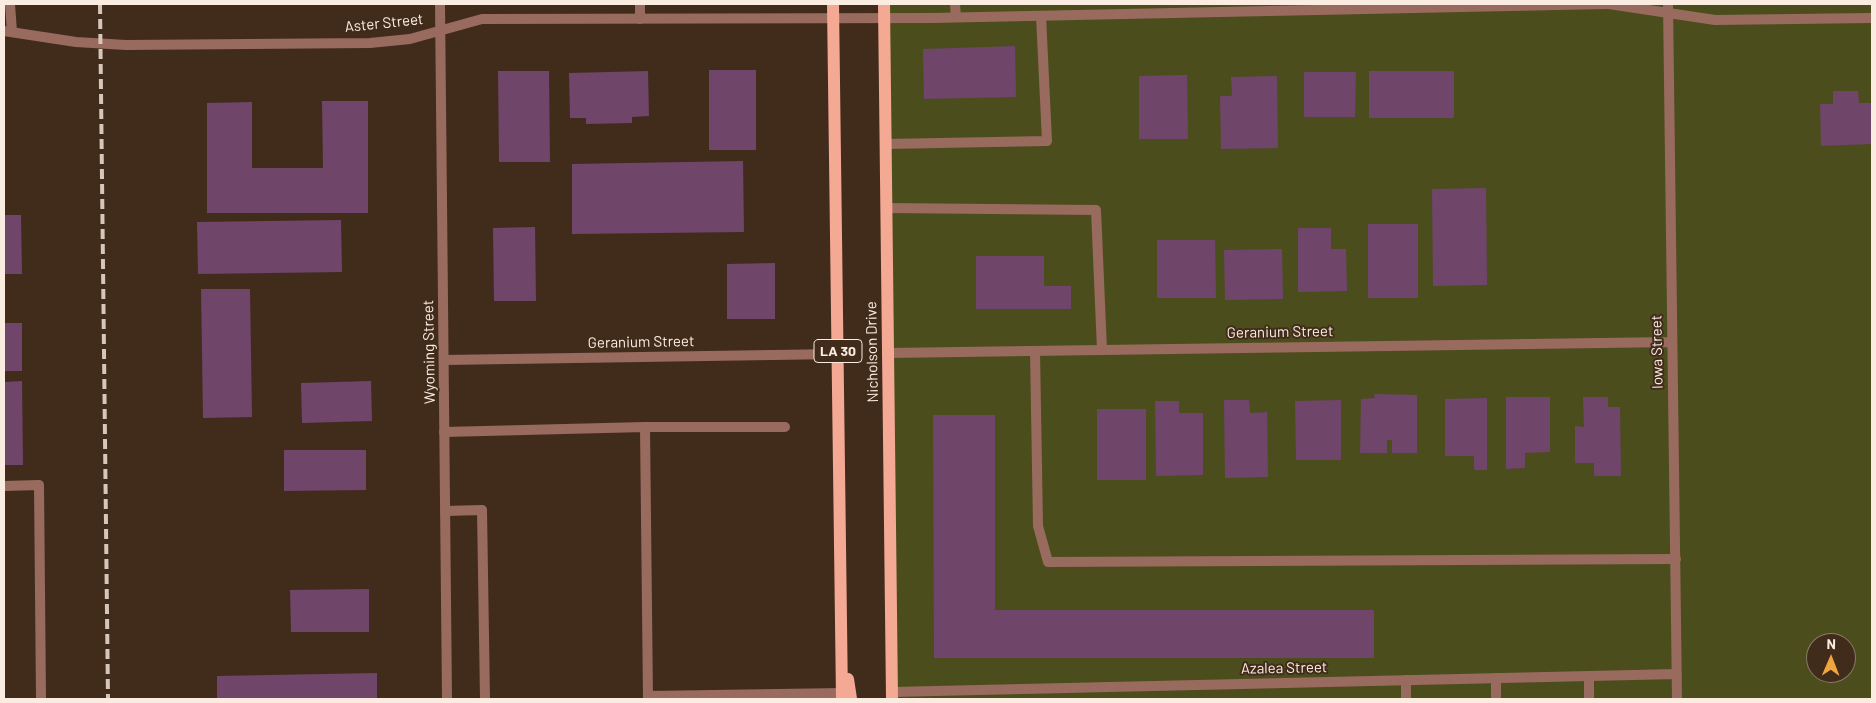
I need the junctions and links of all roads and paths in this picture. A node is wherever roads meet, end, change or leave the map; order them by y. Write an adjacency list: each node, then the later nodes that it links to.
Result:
1 (10, 4): 15 (street)
2 (440, 4): 16 (street, Wyoming Street)
3 (640, 4): 13 (street)
4 (833, 4): 14 (main road, LA 30)
5 (884, 4): 11 (main road, Nicholson Drive)
6 (955, 4): 10 (street)
7 (1608, 4): 8 (street, Aster Street); 9 (street, Aster Street)
8 (1668, 8): 12 (street, Aster Street); 19 (street, Iowa Street)
9 (1041, 16): 10 (street, Aster Street); 17 (street)
10 (956, 17): 11 (street, Aster Street)
11 (884, 18): 14 (street, Aster Street); 17 (main road, Nicholson Drive)
12 (1872, 18)
13 (640, 19): 14 (street, Aster Street); 16 (street, Aster Street)
14 (833, 19): 23 (main road, LA 30)
15 (8, 31): 16 (street, Aster Street)
16 (440, 31): 24 (street, Wyoming Street)
17 (886, 144): 18 (main road, Nicholson Drive)
18 (886, 208): 20 (street); 22 (main road, Nicholson Drive)
19 (1672, 342): 20 (street, Geranium Street); 30 (street, Iowa Street)
20 (1102, 350): 21 (street, Geranium Street)
21 (1035, 351): 22 (street, Geranium Street); 30 (street)
22 (888, 353): 35 (main road, Nicholson Drive)
23 (838, 354): 24 (street, Geranium Street); 36 (main road, LA 30)
24 (444, 360): 27 (street, Wyoming Street)
25 (785, 427): 26 (street)
26 (645, 428): 27 (street); 37 (street)
27 (444, 432): 29 (street, Wyoming Street)
28 (4, 486): 38 (street)
29 (445, 511): 39 (street, Wyoming Street); 40 (street)
30 (1676, 559): 31 (street, Iowa Street)
31 (1677, 674): 32 (street, Azalea Street); 44 (street, Iowa Street)
32 (1589, 676): 33 (street, Azalea Street); 43 (street)
33 (1496, 678): 34 (street, Azalea Street); 42 (street)
34 (1406, 680): 35 (street, Azalea Street); 41 (street)
35 (892, 696)
36 (845, 697): 37 (street)
37 (648, 698)
38 (41, 699)
39 (447, 699)
40 (485, 699)
41 (1406, 699)
42 (1496, 699)
43 (1589, 699)
44 (1678, 699)

